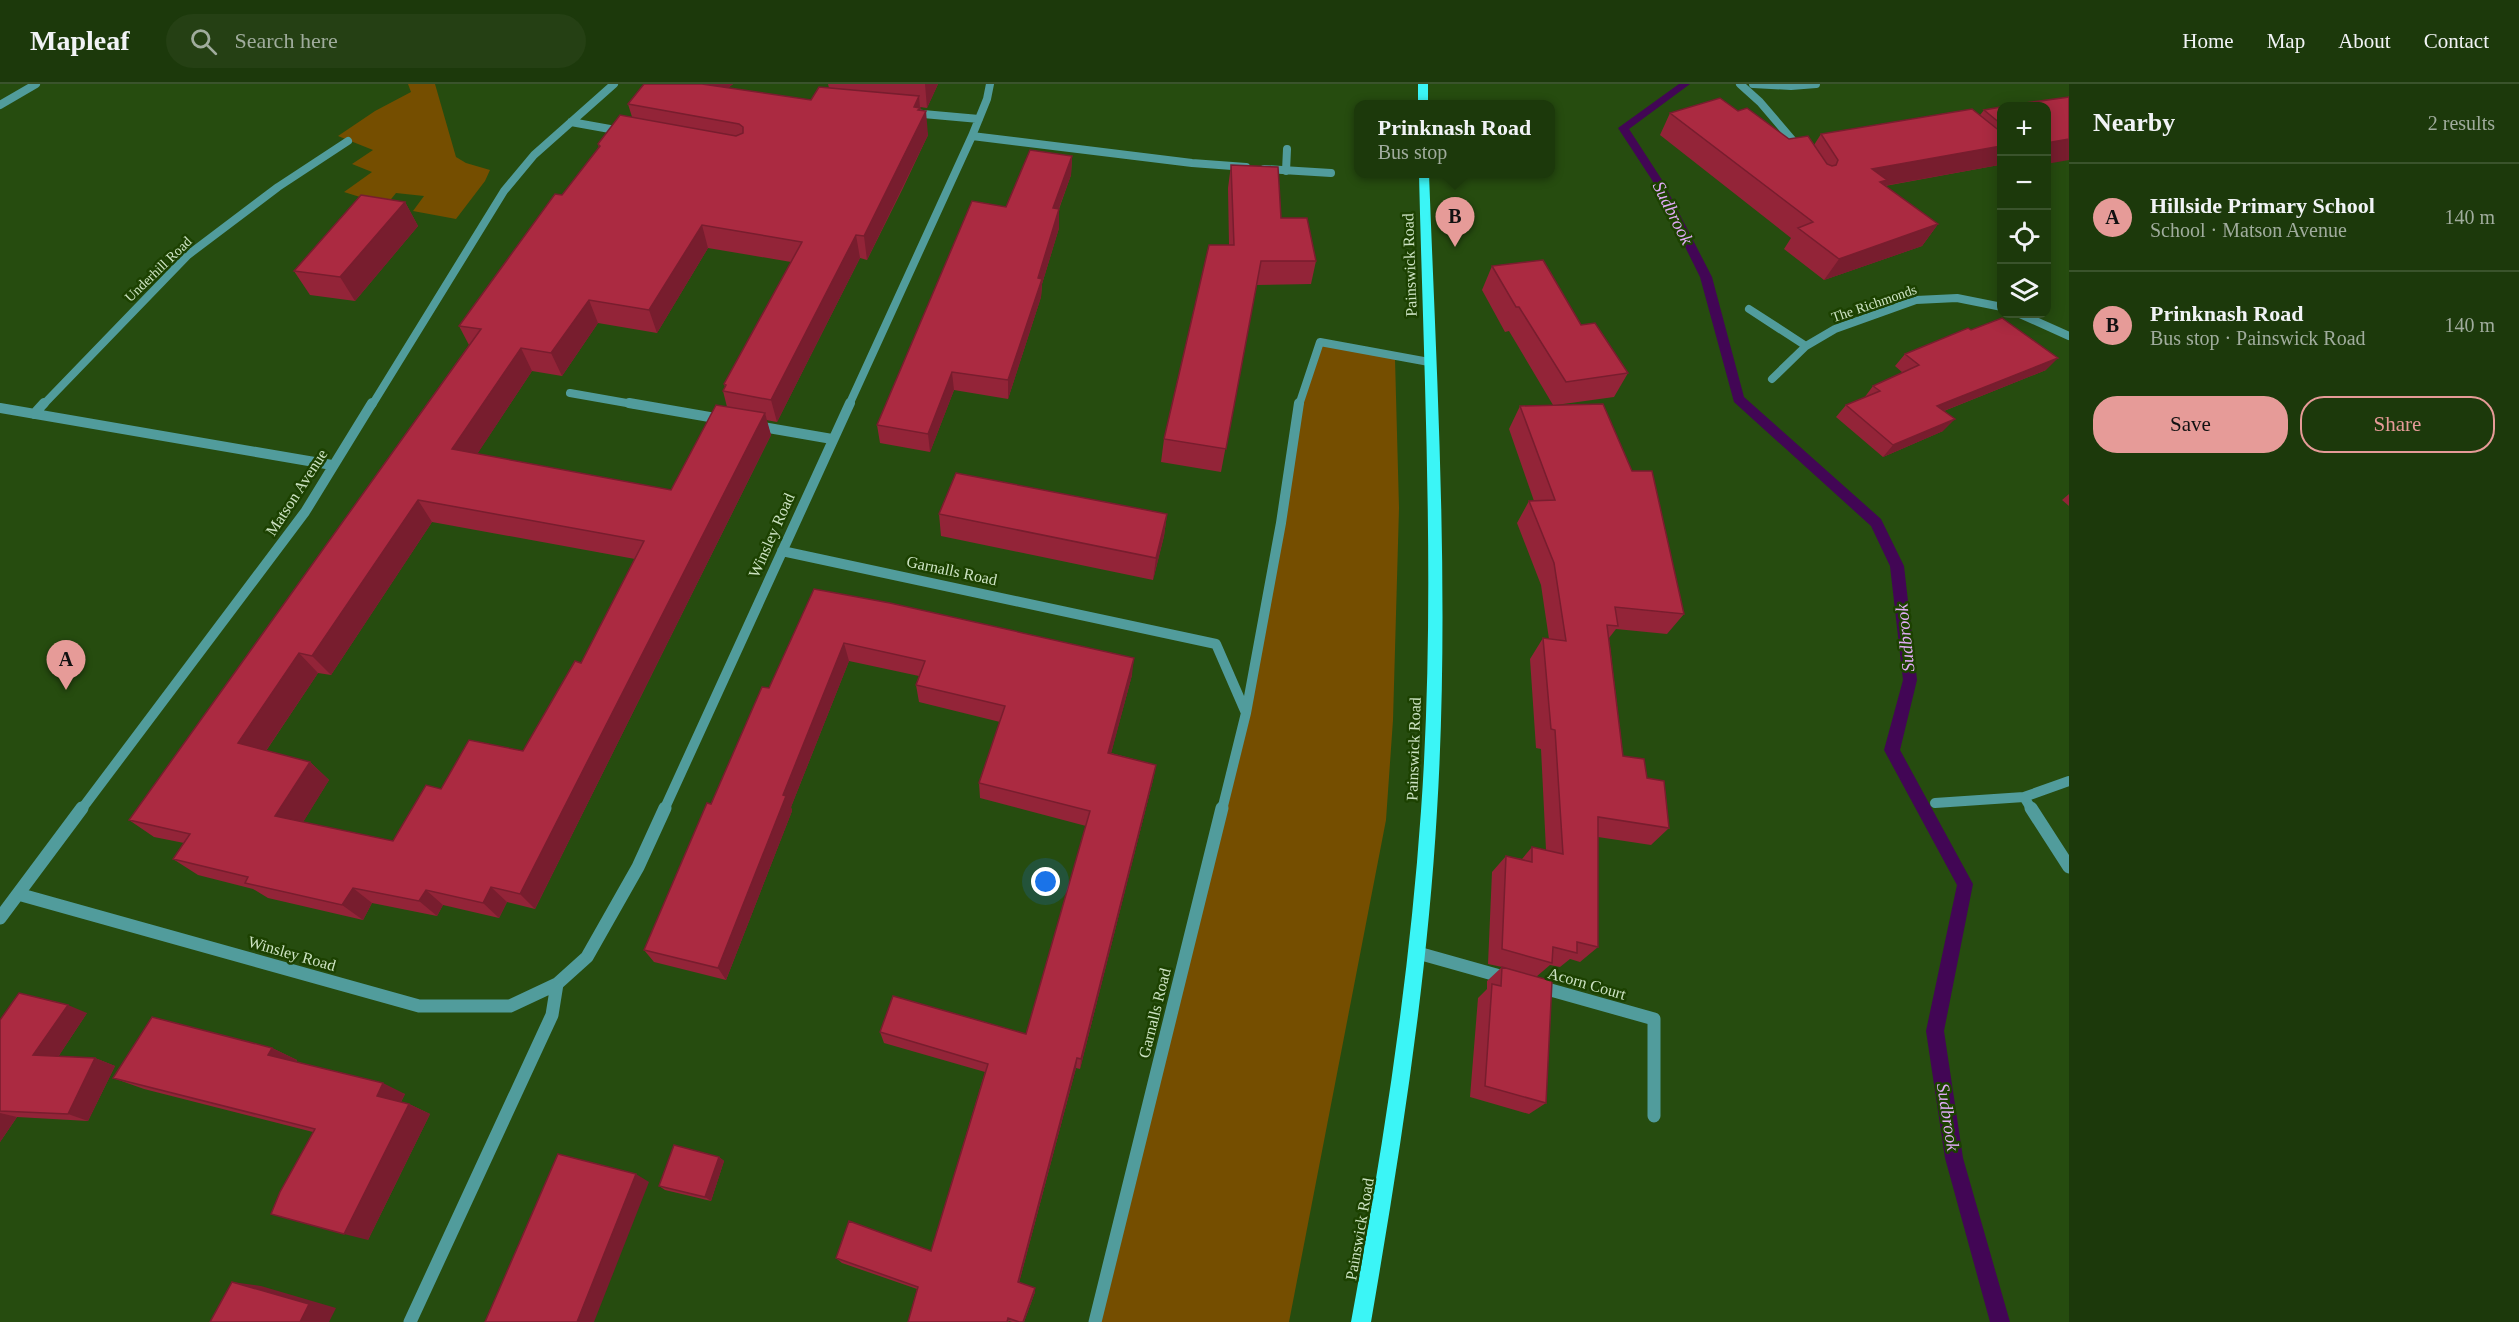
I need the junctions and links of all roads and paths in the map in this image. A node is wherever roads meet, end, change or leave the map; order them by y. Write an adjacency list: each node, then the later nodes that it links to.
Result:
1 (36, 84): 9 (street)
2 (614, 84): 12 (street, Matson Avenue)
3 (990, 84): 11 (street, Winsley Road)
4 (1423, 84): 8 (main road)
5 (1740, 84): 17 (street)
6 (1753, 84): 7 (street)
7 (1816, 84)
8 (1423, 100)
9 (0, 105)
10 (900, 111): 11 (street)
11 (979, 119): 14 (street, Winsley Road)
12 (571, 122): 13 (street); 34 (street, Matson Avenue)
13 (628, 133)
14 (972, 136): 18 (street); 33 (street, Winsley Road)
15 (348, 141): 30 (street, Underhill Road)
16 (1287, 149): 18 (street)
17 (1805, 156)
18 (1286, 171): 19 (street)
19 (1331, 173)
20 (1424, 178): 26 (main road, Painswick Road)
21 (1997, 306): 25 (street, The Richmonds)
22 (1749, 309): 25 (street)
23 (2029, 318): 24 (street)
24 (2069, 336)
25 (1806, 346): 27 (street, The Richmonds)
26 (1429, 362): 36 (street, Garnalls Road); 43 (main road, Painswick Road)
27 (1772, 379)
28 (570, 393): 31 (street)
29 (0, 408): 30 (street)
30 (34, 414): 34 (street)
31 (730, 421)
32 (752, 425): 33 (street)
33 (832, 439): 35 (street, Winsley Road)
34 (332, 465): 41 (street, Matson Avenue)
35 (782, 550): 36 (street, Garnalls Road); 44 (street, Winsley Road)
36 (1246, 713): 47 (street, Garnalls Road)
37 (2069, 781): 38 (street)
38 (2024, 797): 39 (street); 40 (street)
39 (1935, 803)
40 (2069, 867)
41 (18, 894): 42 (street, Matson Avenue); 44 (street, Winsley Road)
42 (0, 918)
43 (1418, 953): 45 (street, Acorn Court); 48 (main road, Painswick Road)
44 (557, 984): 46 (street)
45 (1654, 1116)
46 (411, 1322)
47 (1095, 1322)
48 (1361, 1322)

